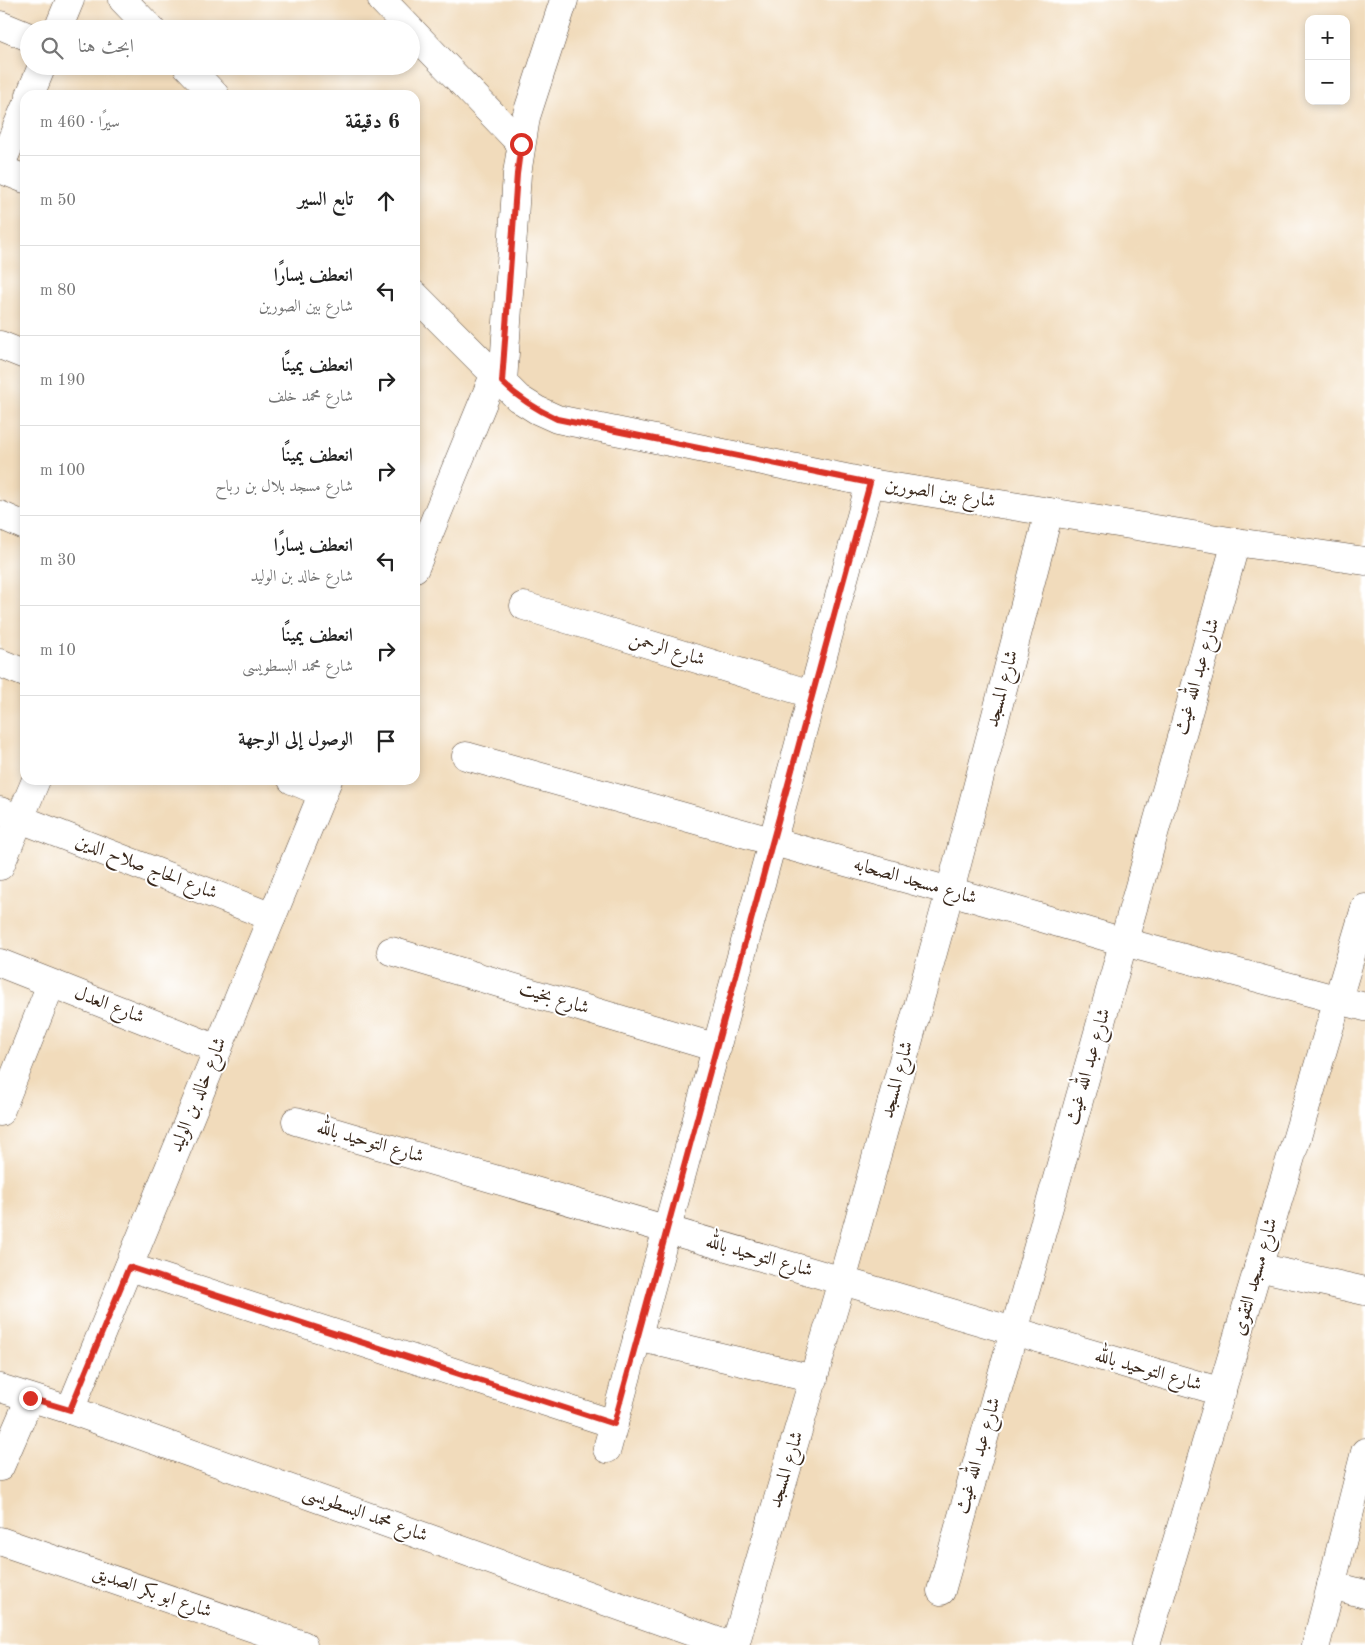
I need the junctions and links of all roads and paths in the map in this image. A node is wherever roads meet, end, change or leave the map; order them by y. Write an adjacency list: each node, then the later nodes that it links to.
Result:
1 (70, 0): 5 (street)
2 (123, 0): 6 (street)
3 (382, 0): 7 (street)
4 (564, 0): 16 (street)
5 (62, 20)
6 (142, 20)
7 (401, 20)
8 (0, 25): 9 (street)
9 (20, 33)
10 (420, 40): 16 (street)
11 (38, 75): 13 (street)
12 (196, 75): 14 (street)
13 (32, 90)
14 (210, 90)
15 (20, 120): 17 (street)
16 (521, 144): 22 (street)
17 (0, 168): 18 (street)
18 (20, 177)
19 (420, 300): 22 (street, شارع بين الصورين)
20 (0, 345): 21 (street)
21 (20, 353)
22 (499, 378): 23 (street, شارع بين الصورين); 25 (street)
23 (870, 483): 24 (street, شارع بين الصورين); 34 (street)
24 (1048, 512): 29 (street, شارع بين الصورين); 41 (street, شارع المسجد)
25 (425, 514): 28 (street)
26 (0, 516): 27 (street)
27 (20, 524)
28 (420, 541)
29 (1236, 542): 30 (street, شارع بين الصورين); 44 (street, شارع عبد الله غيث)
30 (1365, 561)
31 (524, 606): 34 (street, شارع الرحمن)
32 (0, 663): 33 (street)
33 (20, 671)
34 (811, 694): 39 (street)
35 (466, 756): 39 (street, شارع مسجد الصحابه)
36 (32, 785): 38 (street)
37 (326, 786): 43 (street, شارع خالد بن الوليد)
38 (10, 815): 40 (street); 43 (street, شارع الحاج صلاح الدين)
39 (772, 842): 41 (street, شارع مسجد الصحابه); 50 (street)
40 (0, 866)
41 (950, 891): 44 (street, شارع مسجد الصحابه); 57 (street, شارع المسجد)
42 (1365, 908): 48 (street, شارع مسجد التقوى)
43 (272, 917): 51 (street, شارع خالد بن الوليد)
44 (1124, 942): 48 (street, شارع مسجد الصحابه); 59 (street, شارع عبد الله غيث)
45 (391, 950): 50 (street, شارع بخيت)
46 (0, 963): 47 (street, شارع العدل)
47 (51, 984): 51 (street, شارع العدل); 52 (street)
48 (1338, 999): 49 (street, شارع مسجد الصحابه); 56 (street, شارع مسجد التقوى)
49 (1365, 1007)
50 (717, 1048): 54 (street)
51 (218, 1049): 55 (street, شارع خالد بن الوليد)
52 (0, 1112)
53 (296, 1121): 54 (street, شارع التوحيد بالله)
54 (666, 1230): 57 (street, شارع التوحيد بالله); 60 (street)
55 (129, 1267): 60 (street); 65 (street, شارع خالد بن الوليد)
56 (1258, 1267): 58 (street); 63 (street, شارع مسجد التقوى)
57 (842, 1281): 59 (street, شارع التوحيد بالله); 61 (street, شارع المسجد)
58 (1365, 1291)
59 (1014, 1331): 63 (street, شارع التوحيد بالله); 70 (street, شارع عبد الله غيث)
60 (637, 1337): 61 (street)
61 (814, 1379): 74 (street, شارع المسجد)
62 (0, 1388): 64 (street, شارع محمد البسطويسى)
63 (1222, 1392): 75 (street, شارع مسجد التقوى)
64 (30, 1398): 65 (street, شارع محمد البسطويسى); 67 (street)
65 (70, 1410): 73 (street, شارع محمد البسطويسى)
66 (1365, 1452): 69 (street)
67 (0, 1467)
68 (0, 1541): 72 (street, شارع ابو بكر الصديق)
69 (1331, 1585): 71 (street); 76 (street)
70 (941, 1591)
71 (1365, 1594)
72 (303, 1645)
73 (728, 1645)
74 (735, 1645)
75 (1146, 1645)
76 (1316, 1645)

